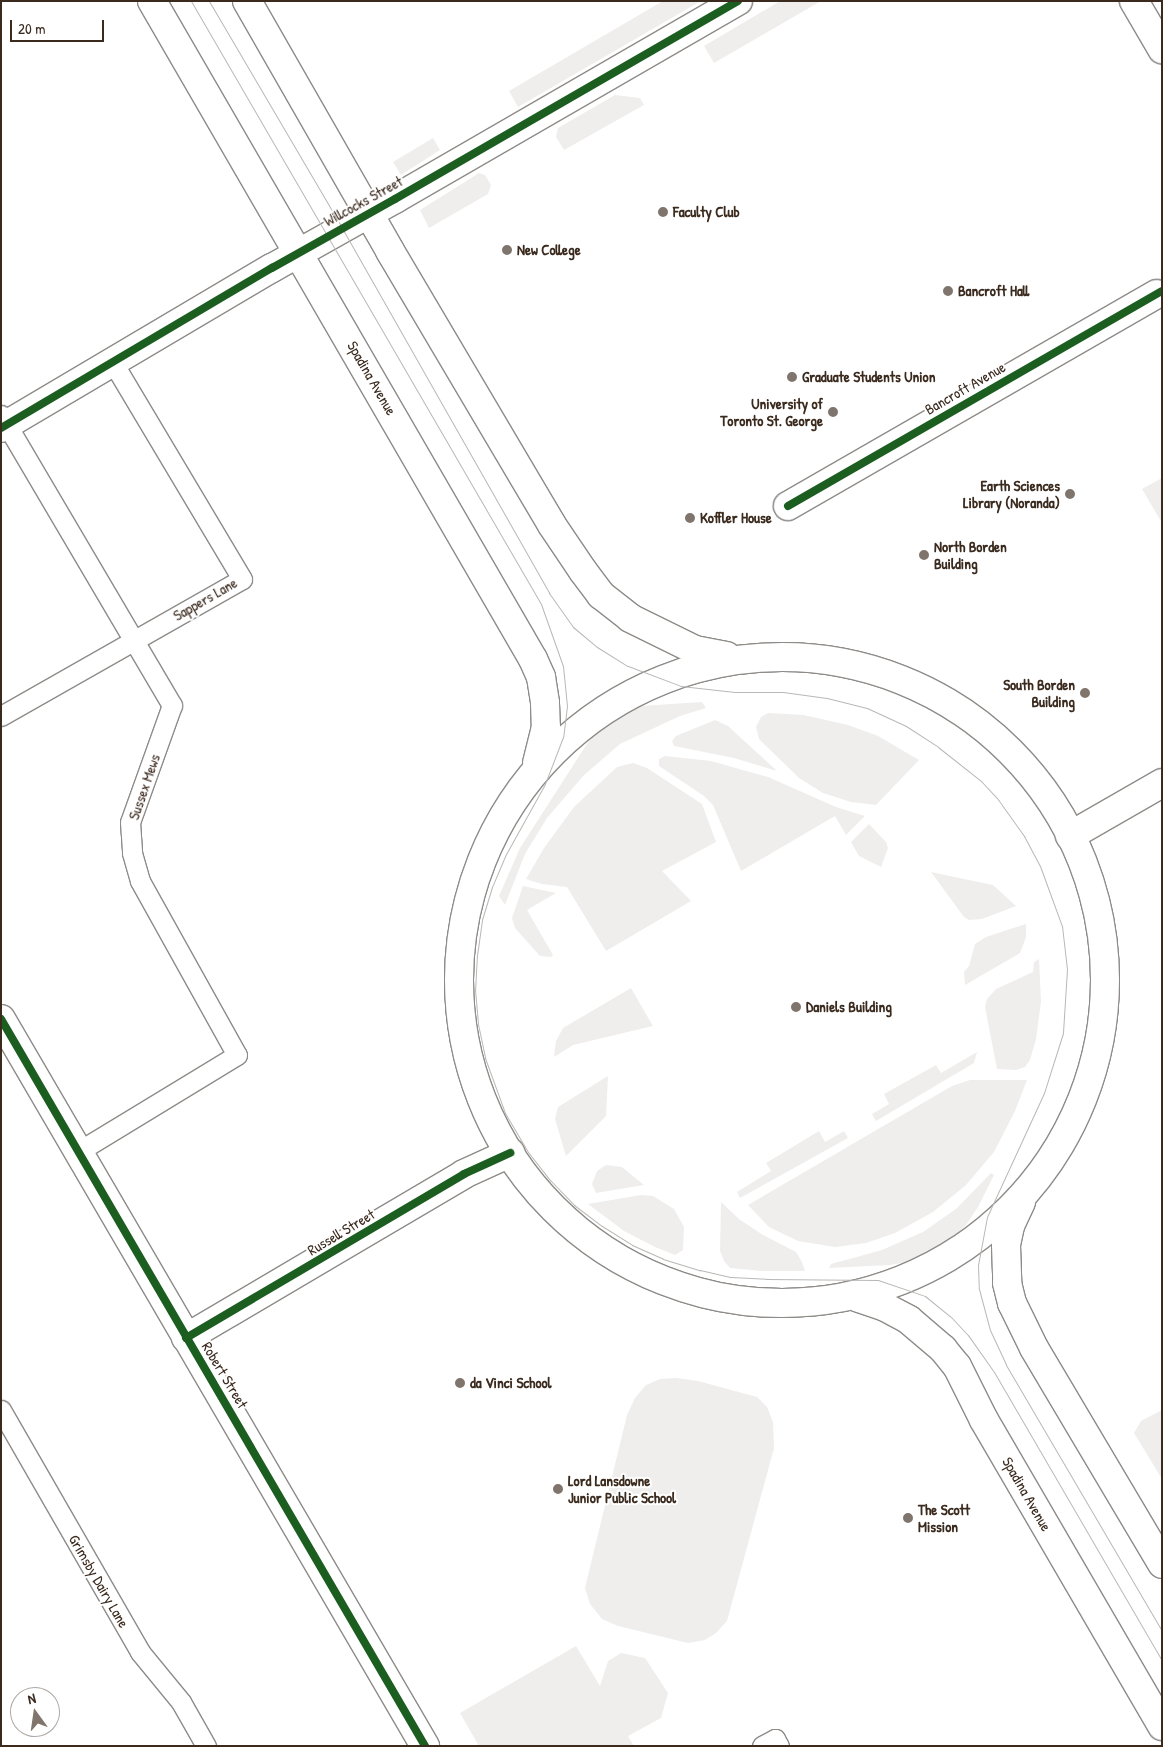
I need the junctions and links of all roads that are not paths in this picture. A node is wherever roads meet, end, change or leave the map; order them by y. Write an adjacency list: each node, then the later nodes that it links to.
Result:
1 (152, 1): 7 (main road, Spadina Avenue)
2 (246, 1): 6 (main road)
3 (738, 1): 6 (main road, Willcocks Street)
4 (1134, 1): 5 (main road)
5 (1162, 49)
6 (369, 213): 7 (main road, Willcocks Street); 13 (main road)
7 (298, 253): 9 (main road, Willcocks Street); 15 (main road, Spadina Avenue)
8 (1156, 294): 11 (main road, Bancroft Avenue)
9 (112, 363): 10 (main road, Willcocks Street); 12 (lane, Sappers Lane)
10 (3, 422): 12 (lane, Sussex Mews)
11 (788, 506)
12 (134, 639): 14 (lane, Sappers Lane); 19 (lane, Sussex Mews)
13 (747, 658): 15 (main road); 17 (main road)
14 (1, 716)
15 (536, 767): 20 (main road)
16 (1162, 783): 17 (main road)
17 (1070, 836): 21 (main road)
18 (1, 1019): 19 (main road, Robert Street)
19 (78, 1151): 23 (main road, Robert Street)
20 (510, 1152): 22 (main road); 23 (main road, Russell Street)
21 (1026, 1192): 22 (main road); 25 (main road)
22 (859, 1298): 27 (main road, Spadina Avenue)
23 (186, 1338): 29 (main road, Robert Street)
24 (1, 1410): 28 (lane, Grimsby Dairy Lane)
25 (1154, 1536): 26 (main road)
26 (1162, 1564)
27 (1162, 1726)
28 (206, 1746)
29 (425, 1746)
30 (762, 1746): 31 (lane)
31 (779, 1746)

